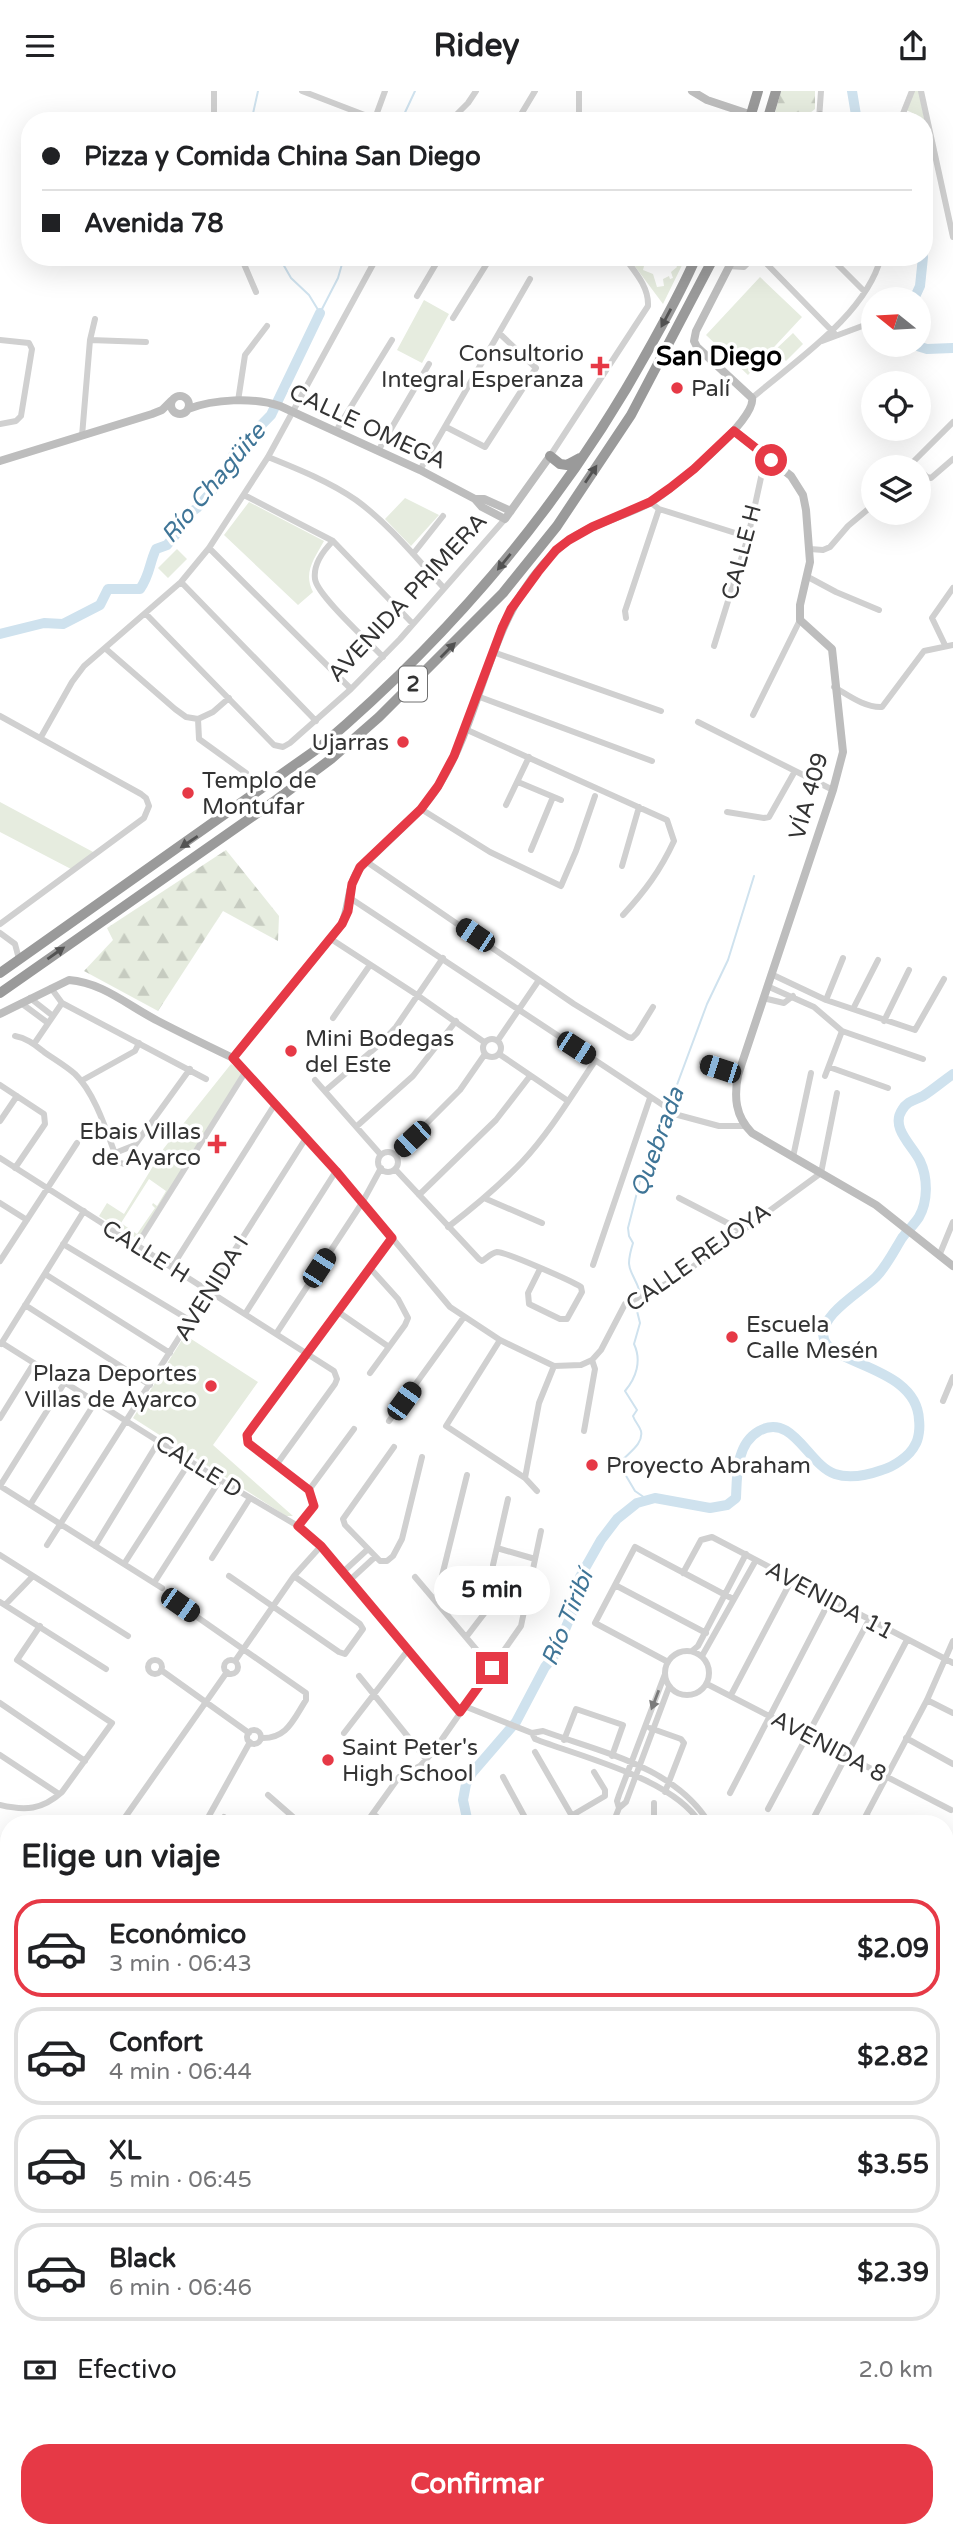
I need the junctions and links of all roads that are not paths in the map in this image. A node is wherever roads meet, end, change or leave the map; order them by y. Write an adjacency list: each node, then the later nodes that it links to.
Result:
1 (214, 91): 13 (street)
2 (302, 91): 14 (street)
3 (385, 91): 15 (street)
4 (476, 91): 16 (street)
5 (535, 91): 17 (street)
6 (579, 91): 18 (street)
7 (692, 91): 19 (street)
8 (758, 91): 20 (highway)
9 (776, 91): 21 (highway)
10 (821, 91): 22 (street)
11 (912, 91): 23 (street)
12 (921, 91): 24 (street)
13 (214, 112)
14 (354, 112)
15 (377, 112)
16 (459, 112)
17 (522, 112)
18 (579, 112)
19 (736, 112)
20 (750, 112)
21 (770, 112)
22 (818, 112)
23 (904, 112)
24 (926, 112)
25 (933, 146): 26 (street)
26 (953, 237)
27 (245, 266): 42 (street)
28 (372, 266): 61 (street)
29 (434, 266): 43 (street)
30 (485, 266): 46 (street)
31 (630, 266): 73 (street)
32 (691, 266): 67 (highway, 2, one-way to 67)
33 (710, 266): 153 (highway, 2, one-way to 33)
34 (729, 266): 35 (street); 56 (street)
35 (745, 266)
36 (769, 266): 50 (street)
37 (839, 266): 41 (street)
38 (877, 266): 40 (street)
39 (530, 279): 49 (street)
40 (866, 287)
41 (861, 289)
42 (256, 292)
43 (416, 296)
44 (861, 296): 50 (street)
45 (95, 319): 52 (street)
46 (453, 319)
47 (861, 325): 50 (street)
48 (267, 326): 58 (street)
49 (499, 333): 65 (street); 65 (street)
50 (834, 333): 56 (street)
51 (0, 340): 64 (street)
52 (90, 340): 54 (street); 69 (street)
53 (393, 340): 66 (street)
54 (146, 342)
55 (429, 365): 70 (street)
56 (752, 398): 68 (street)
57 (172, 401): 59 (street); 60 (street); 62 (street)
58 (237, 401): 59 (street, CALLE OMEGA); 61 (street, CALLE OMEGA)
59 (188, 404): 62 (street)
60 (162, 410): 62 (street); 69 (street)
61 (294, 411): 66 (street, CALLE OMEGA); 72 (street)
62 (173, 412)
63 (953, 422): 71 (street)
64 (0, 425)
65 (446, 427): 77 (street)
66 (336, 431): 70 (street, CALLE OMEGA)
67 (601, 431): 73 (highway); 82 (highway, 2)
68 (734, 431): 75 (street); 81 (street)
69 (82, 436): 76 (street)
70 (378, 451): 77 (street, CALLE OMEGA)
71 (924, 455)
72 (268, 457): 79 (street); 92 (street)
73 (548, 459): 82 (highway); 84 (street, AVENIDA PRIMERA)
74 (953, 459): 78 (street)
75 (771, 460): 88 (street, CALLE H); 91 (street)
76 (0, 461)
77 (420, 470): 80 (street, CALLE OMEGA)
78 (931, 478)
79 (244, 495): 89 (street); 90 (street)
80 (475, 499): 84 (street, CALLE OMEGA); 87 (street, CALLE OMEGA)
81 (650, 502): 83 (street); 106 (street)
82 (547, 509): 143 (highway, 2, one-way to 143)
83 (659, 509): 88 (street); 99 (street)
84 (512, 511): 87 (street, AVENIDA PRIMERA)
85 (861, 515): 91 (street)
86 (443, 516): 92 (street)
87 (505, 519): 96 (street, AVENIDA PRIMERA)
88 (748, 537): 104 (street, CALLE H)
89 (333, 541): 101 (street); 107 (street)
90 (209, 548): 94 (street); 109 (street)
91 (810, 549): 93 (street)
92 (412, 554): 96 (street)
93 (808, 577): 97 (street); 100 (street)
94 (181, 582): 98 (street); 116 (street)
95 (953, 588): 102 (street)
96 (444, 589): 101 (street, AVENIDA PRIMERA)
97 (879, 610)
98 (146, 614): 105 (street); 111 (street)
99 (626, 618)
100 (800, 620): 108 (street, VÍA 409); 113 (street)
101 (413, 624): 107 (street, AVENIDA PRIMERA)
102 (944, 645): 103 (street); 108 (street)
103 (953, 645)
104 (714, 646)
105 (106, 649): 115 (street); 119 (street)
106 (493, 652): 110 (street); 112 (street)
107 (383, 657): 109 (street, AVENIDA PRIMERA)
108 (835, 687): 125 (street, VÍA 409)
109 (351, 689): 116 (street, AVENIDA PRIMERA)
110 (477, 696): 118 (street); 121 (street)
111 (229, 698): 115 (street); 116 (street, AVENIDA PRIMERA)
112 (661, 711)
113 (753, 715)
114 (0, 716): 119 (street)
115 (198, 719): 123 (street)
116 (316, 721)
117 (698, 722): 122 (street)
118 (465, 729): 120 (street); 131 (street)
119 (41, 737): 138 (street)
120 (529, 757): 124 (street); 130 (street)
121 (652, 761)
122 (794, 771): 125 (street); 132 (street)
123 (246, 773)
124 (518, 782): 127 (street); 129 (street)
125 (833, 790): 148 (street, VÍA 409)
126 (595, 796): 131 (street)
127 (553, 797): 128 (street); 133 (street)
128 (561, 800)
129 (506, 805)
130 (639, 807): 135 (street); 137 (street)
131 (421, 809): 134 (street)
132 (727, 813)
133 (531, 850)
134 (367, 862): 136 (street); 150 (street)
135 (622, 866)
136 (350, 898): 140 (street); 141 (street)
137 (623, 915)
138 (0, 924)
139 (0, 933): 143 (street)
140 (331, 939): 145 (street); 177 (street)
141 (443, 958): 154 (street); 162 (street)
142 (843, 958): 157 (street)
143 (19, 959): 147 (highway, 2)
144 (878, 960): 161 (street)
145 (370, 965): 154 (street); 165 (street)
146 (909, 970): 167 (street)
147 (0, 973)
148 (771, 974): 151 (street, VÍA 409); 157 (street)
149 (944, 979): 167 (street)
150 (539, 980): 160 (street); 162 (street)
151 (767, 986): 155 (street); 156 (street, VÍA 409)
152 (51, 988): 158 (street); 159 (street); 177 (street)
153 (0, 992)
154 (417, 995): 166 (street); 193 (street)
155 (793, 996): 156 (street); 169 (street)
156 (763, 998): 185 (street, VÍA 409)
157 (826, 1000): 161 (street)
158 (26, 1001): 163 (street); 164 (street); 168 (street)
159 (62, 1003): 164 (street); 173 (street)
160 (653, 1007)
161 (853, 1009): 167 (street)
162 (518, 1010): 171 (street); 179 (street)
163 (0, 1014)
164 (53, 1016): 168 (street)
165 (332, 1018)
166 (456, 1021): 172 (street); 200 (street)
167 (884, 1021)
168 (48, 1023): 174 (street)
169 (842, 1031): 178 (street); 181 (street)
170 (16, 1037): 174 (street)
171 (498, 1040): 172 (street); 176 (street)
172 (484, 1042): 175 (street)
173 (139, 1043): 182 (street); 190 (street)
174 (34, 1044): 190 (street)
175 (485, 1054): 176 (street); 206 (street)
176 (499, 1054): 186 (street)
177 (233, 1058): 183 (street)
178 (923, 1059)
179 (595, 1061): 196 (street); 197 (street)
180 (702, 1063): 185 (street)
181 (829, 1067): 187 (street); 192 (street)
182 (190, 1069): 188 (street); 204 (street)
183 (246, 1071): 198 (street); 229 (street)
184 (811, 1073): 207 (street)
185 (738, 1075): 201 (street, VÍA 409)
186 (530, 1076): 197 (street); 216 (street)
187 (825, 1076)
188 (206, 1079)
189 (315, 1080): 193 (street)
190 (81, 1081): 204 (street)
191 (0, 1085): 195 (street)
192 (888, 1088)
193 (325, 1091): 200 (street)
194 (837, 1093): 214 (street)
195 (17, 1096): 199 (street); 210 (street)
196 (650, 1098): 201 (street); 233 (street)
197 (568, 1101): 217 (street)
198 (275, 1104): 202 (street); 235 (street)
199 (0, 1121)
200 (357, 1126): 205 (street)
201 (744, 1126): 207 (street)
202 (306, 1138): 213 (street); 239 (street, AVENIDA I)
203 (77, 1143): 215 (street)
204 (115, 1153): 209 (street)
205 (382, 1155): 206 (street); 211 (street)
206 (395, 1155): 212 (street)
207 (793, 1157): 214 (street)
208 (0, 1158): 210 (street, CALLE H)
209 (145, 1167)
210 (15, 1168): 215 (street, CALLE H)
211 (383, 1170): 212 (street); 220 (street)
212 (395, 1170): 216 (street)
213 (336, 1171): 220 (street); 242 (street)
214 (821, 1173): 226 (street, CALLE REJOYA); 231 (street)
215 (47, 1188): 221 (street, CALLE H); 222 (street)
216 (419, 1195): 225 (street)
217 (484, 1198): 224 (street); 225 (street)
218 (679, 1198): 226 (street)
219 (0, 1203): 222 (street)
220 (362, 1203): 227 (street); 245 (street)
221 (84, 1212): 228 (street); 229 (street, CALLE H)
222 (27, 1220): 230 (street)
223 (953, 1222): 231 (street)
224 (542, 1223)
225 (448, 1227): 237 (street)
226 (741, 1230): 251 (street, CALLE REJOYA)
227 (392, 1238): 236 (street); 243 (street)
228 (63, 1244): 238 (street); 244 (street)
229 (136, 1245): 235 (street, CALLE H)
230 (3, 1248): 232 (street)
231 (939, 1256): 234 (street)
232 (0, 1261)
233 (593, 1265)
234 (953, 1266)
235 (172, 1267): 239 (street, CALLE H)
236 (370, 1268): 241 (street); 248 (street)
237 (540, 1269): 237 (street)
238 (45, 1274): 240 (street); 249 (street)
239 (208, 1290): 242 (street, CALLE H); 244 (street, AVENIDA I)
240 (25, 1305): 247 (street); 257 (street)
241 (337, 1311): 248 (street); 250 (street)
242 (245, 1314): 245 (street, CALLE H)
243 (464, 1317): 246 (street); 262 (street)
244 (191, 1321): 249 (street, AVENIDA I)
245 (276, 1333): 250 (street, CALLE H)
246 (500, 1340): 253 (street); 271 (street)
247 (1, 1344): 252 (street, CALLE D)
248 (389, 1347): 254 (street)
249 (170, 1353): 257 (street, AVENIDA I)
250 (306, 1353): 269 (street); 269 (street, CALLE H)
251 (592, 1360): 253 (street); 264 (street)
252 (34, 1363): 256 (street, CALLE D); 260 (street)
253 (554, 1366): 271 (street)
254 (370, 1373)
255 (953, 1377): 259 (street)
256 (65, 1382): 258 (street, CALLE D); 273 (street)
257 (150, 1385): 261 (street, AVENIDA I)
258 (96, 1401): 261 (street, CALLE D); 278 (street)
259 (943, 1401)
260 (0, 1418)
261 (128, 1421): 265 (street, CALLE D); 279 (street, AVENIDA I)
262 (389, 1421)
263 (354, 1429): 274 (street)
264 (584, 1431)
265 (159, 1441): 268 (street, CALLE D); 283 (street)
266 (394, 1447): 286 (street)
267 (422, 1457): 289 (street)
268 (191, 1460): 272 (street, CALLE D); 293 (street)
269 (277, 1464): 274 (street)
270 (467, 1475): 308 (street)
271 (525, 1478): 275 (street)
272 (220, 1480): 276 (street, CALLE D); 304 (street)
273 (0, 1486): 278 (street)
274 (309, 1490): 280 (street)
275 (537, 1491)
276 (250, 1498): 280 (street, CALLE D); 290 (street)
277 (508, 1499): 285 (street)
278 (30, 1505): 279 (street)
279 (61, 1524): 282 (street, AVENIDA I); 283 (street)
280 (298, 1526): 284 (street, CALLE D)
281 (541, 1531): 291 (street)
282 (47, 1545)
283 (95, 1545): 293 (street)
284 (321, 1546): 295 (street, CALLE D); 299 (street)
285 (497, 1548): 291 (street); 294 (street)
286 (368, 1549): 289 (street); 295 (street)
287 (746, 1554): 292 (street, AVENIDA 11); 296 (street, AVENIDA 11); 307 (street)
288 (0, 1555): 297 (street)
289 (376, 1557): 302 (street)
290 (212, 1558)
291 (535, 1559): 326 (street)
292 (755, 1560): 301 (street, AVENIDA 11); 307 (street)
293 (124, 1564): 304 (street)
294 (493, 1565)
295 (343, 1572): 302 (street, CALLE D)
296 (683, 1573): 305 (street); 307 (street)
297 (33, 1576): 310 (street); 316 (street)
298 (229, 1576): 312 (street)
299 (294, 1576): 312 (street); 312 (street)
300 (415, 1577): 308 (street)
301 (792, 1579): 309 (street, AVENIDA 11); 334 (street)
302 (350, 1580): 321 (street, CALLE D)
303 (497, 1580): 317 (street)
304 (154, 1583): 306 (street)
305 (615, 1585): 315 (street); 325 (street)
306 (162, 1588)
307 (729, 1598): 315 (street)
308 (436, 1600): 317 (street)
309 (830, 1600): 313 (street, AVENIDA 11); 341 (street)
310 (2, 1603): 314 (street)
311 (180, 1605): 320 (street)
312 (273, 1606): 320 (street)
313 (869, 1620): 318 (street, AVENIDA 11); 347 (street)
314 (40, 1626): 327 (street); 358 (street)
315 (709, 1634): 322 (street); 323 (street)
316 (128, 1636)
317 (467, 1636): 326 (street)
318 (906, 1640): 324 (street, AVENIDA 11); 356 (street)
319 (953, 1641): 324 (street)
320 (243, 1649): 337 (street); 348 (street)
321 (408, 1650): 333 (street); 339 (street, CALLE D)
322 (692, 1651): 323 (street); 325 (street)
323 (702, 1656): 331 (street)
324 (950, 1661): 335 (street)
325 (668, 1662): 329 (street)
326 (492, 1668): 338 (street)
327 (106, 1669)
328 (161, 1670): 337 (street)
329 (665, 1674): 332 (street); 342 (street, one-way to 342)
330 (359, 1676): 333 (street)
331 (707, 1684): 332 (street); 334 (street, AVENIDA 8)
332 (669, 1687): 343 (street)
333 (374, 1695): 345 (street); 357 (street)
334 (731, 1695): 341 (street, AVENIDA 8)
335 (927, 1700): 340 (street); 349 (street)
336 (0, 1703): 358 (street)
337 (204, 1703): 344 (street); 378 (street)
338 (464, 1706): 339 (street); 346 (street)
339 (460, 1712): 357 (street)
340 (953, 1713)
341 (769, 1715): 347 (street, AVENIDA 8); 369 (street)
342 (645, 1726): 343 (street); 361 (street)
343 (653, 1729): 361 (street); 367 (street)
344 (249, 1733): 348 (street); 351 (street)
345 (344, 1733)
346 (532, 1733): 350 (street); 352 (street)
347 (808, 1735): 356 (street, AVENIDA 8); 375 (street)
348 (261, 1738): 351 (street)
349 (906, 1738): 359 (street); 365 (street)
350 (565, 1739): 352 (street); 355 (street); 355 (street)
351 (250, 1742): 379 (street)
352 (561, 1749): 360 (street)
353 (535, 1752): 382 (street)
354 (0, 1755): 370 (street)
355 (609, 1755): 360 (street); 361 (street)
356 (846, 1755): 365 (street, AVENIDA 8); 388 (street)
357 (426, 1759): 377 (street)
358 (85, 1761): 370 (street)
359 (953, 1764)
360 (603, 1765): 363 (street)
361 (635, 1765): 363 (street); 364 (street); 367 (street)
362 (594, 1772): 383 (street)
363 (627, 1773): 364 (street); 374 (street)
364 (635, 1776): 368 (street); 374 (street)
365 (886, 1776): 376 (street, AVENIDA 8); 389 (street)
366 (503, 1777): 381 (street)
367 (670, 1783): 368 (street); 387 (street)
368 (665, 1792): 386 (street)
369 (730, 1793)
370 (59, 1794): 373 (street)
371 (268, 1795): 380 (street)
372 (654, 1803): 385 (street)
373 (0, 1805)
374 (619, 1808): 384 (street)
375 (768, 1809)
376 (951, 1809)
377 (373, 1814)
378 (127, 1815)
379 (209, 1815)
380 (290, 1815)
381 (524, 1815)
382 (571, 1815)
383 (574, 1815)
384 (616, 1815)
385 (654, 1815)
386 (693, 1815)
387 (703, 1815)
388 (815, 1815)
389 (866, 1815)

